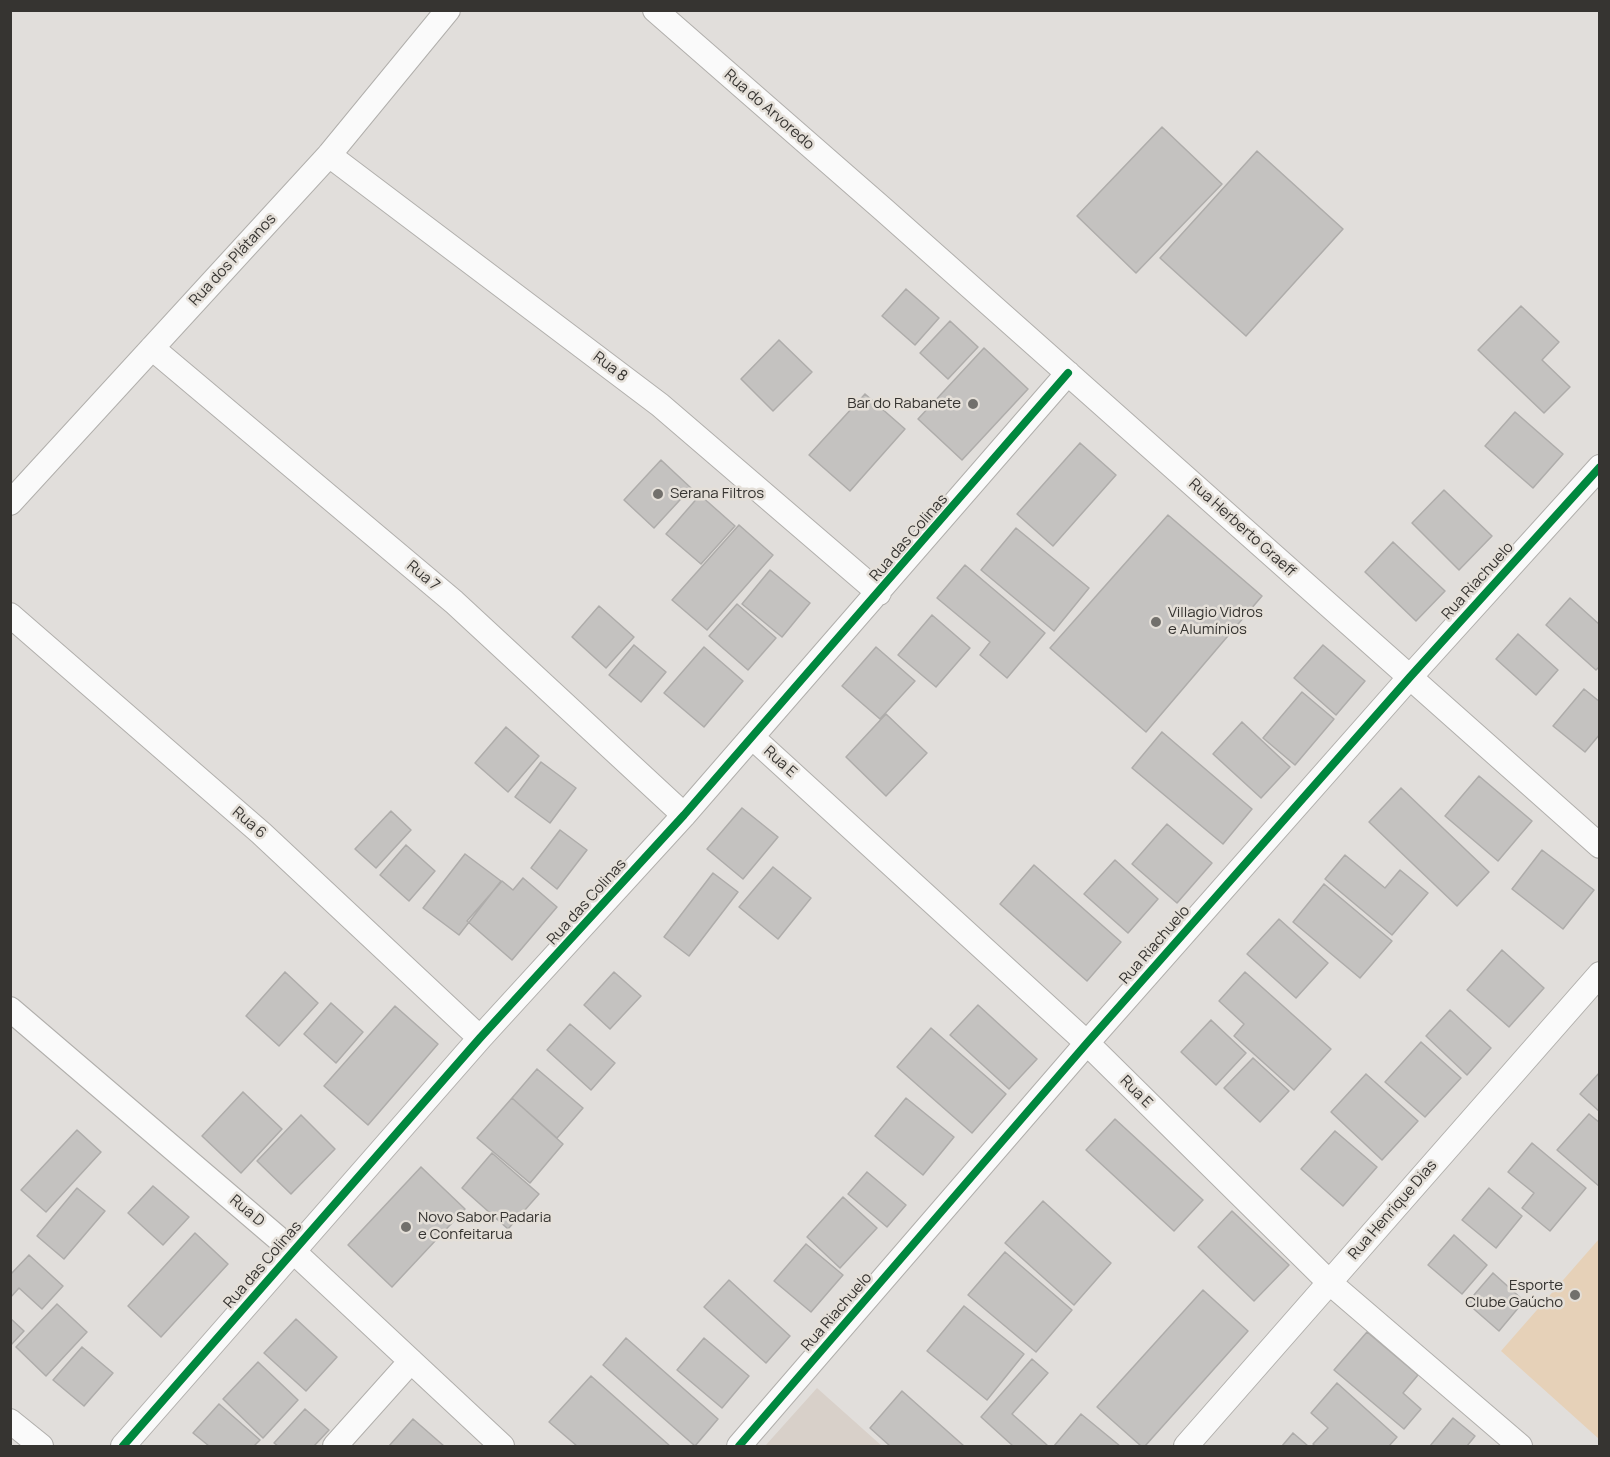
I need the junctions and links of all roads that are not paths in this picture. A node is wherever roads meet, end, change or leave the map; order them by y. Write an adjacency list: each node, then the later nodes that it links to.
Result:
1 (448, 10): 3 (street, Rua dos Plátanos)
2 (655, 10): 4 (street, Rua do Arvoredo)
3 (329, 155): 5 (street, Rua dos Plátanos); 9 (street, Rua 8)
4 (884, 210): 6 (street, Rua Herberto Graeff)
5 (152, 348): 8 (street, Rua dos Plátanos); 13 (street, Rua 7)
6 (1068, 373): 9 (street, Rua das Colinas); 11 (street, Rua Herberto Graeff)
7 (1599, 467): 11 (street, Rua Riachuelo)
8 (10, 503)
9 (879, 592): 12 (street, Rua das Colinas)
10 (10, 615): 17 (street, Rua 6)
11 (1410, 677): 14 (street, Rua Herberto Graeff); 18 (street, Rua Riachuelo)
12 (752, 737): 13 (street, Rua das Colinas); 18 (street, Rua E)
13 (684, 815): 17 (street, Rua das Colinas)
14 (1599, 846)
15 (1599, 974): 20 (street, Rua Henrique Dias)
16 (10, 1009): 19 (street, Rua D)
17 (480, 1038): 19 (street, Rua das Colinas)
18 (1087, 1043): 20 (street, Rua E); 27 (street, Rua Riachuelo)
19 (293, 1251): 21 (street, Rua D); 24 (street, Rua das Colinas)
20 (1330, 1283): 28 (street, Rua Henrique Dias); 29 (street, Rua E)
21 (411, 1361): 25 (street); 26 (street, Rua D)
22 (10, 1421): 23 (street)
23 (41, 1446)
24 (123, 1446)
25 (335, 1446)
26 (501, 1446)
27 (739, 1446)
28 (1186, 1446)
29 (1520, 1446)

